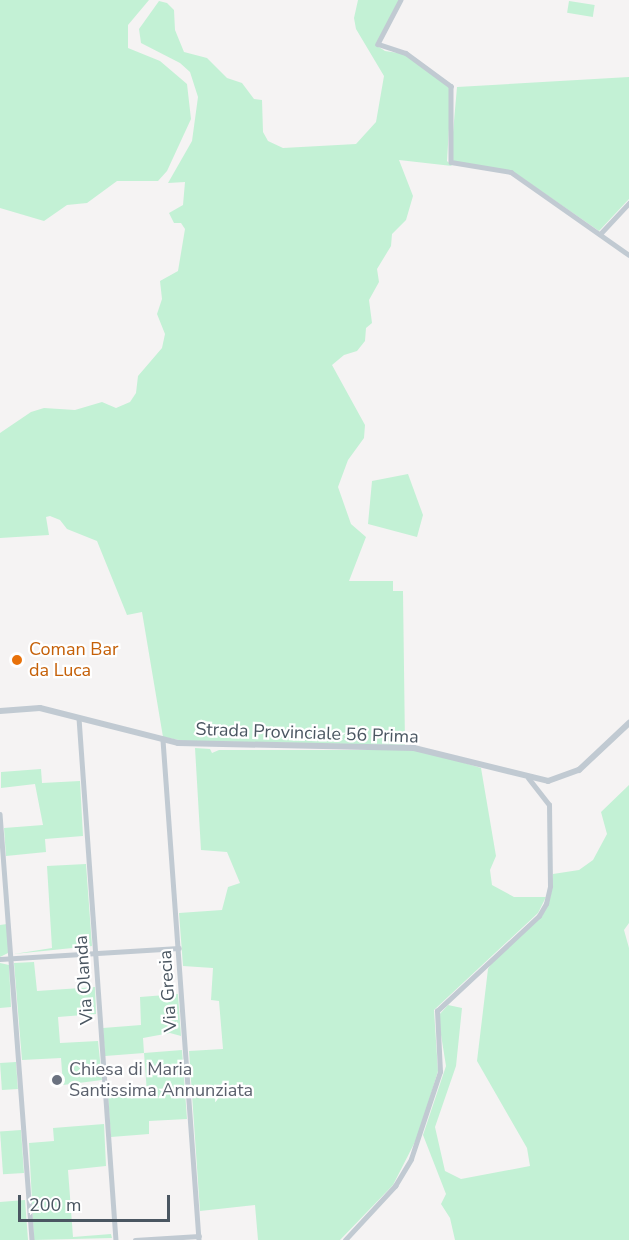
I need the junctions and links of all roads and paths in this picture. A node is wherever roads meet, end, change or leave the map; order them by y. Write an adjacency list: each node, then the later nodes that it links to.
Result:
1 (401, 0): 3 (street)
2 (629, 203): 3 (street)
3 (600, 234): 4 (street)
4 (629, 255)
5 (0, 711): 6 (street, Strada Provinciale 56 Prima)
6 (79, 718): 8 (street, Strada Provinciale 56 Prima); 12 (street, Via Olanda)
7 (629, 723): 9 (street, Strada Provinciale 56 Prima)
8 (163, 740): 9 (street, Strada Provinciale 56 Prima); 11 (street, Via Grecia)
9 (528, 778): 19 (street)
10 (0, 814): 13 (street)
11 (179, 948): 12 (street); 15 (street, Via Grecia)
12 (95, 953): 13 (street); 17 (street, Via Olanda)
13 (12, 958): 14 (street); 16 (street)
14 (0, 959)
15 (199, 1238): 18 (street)
16 (32, 1240)
17 (116, 1240)
18 (135, 1240)
19 (345, 1240)

